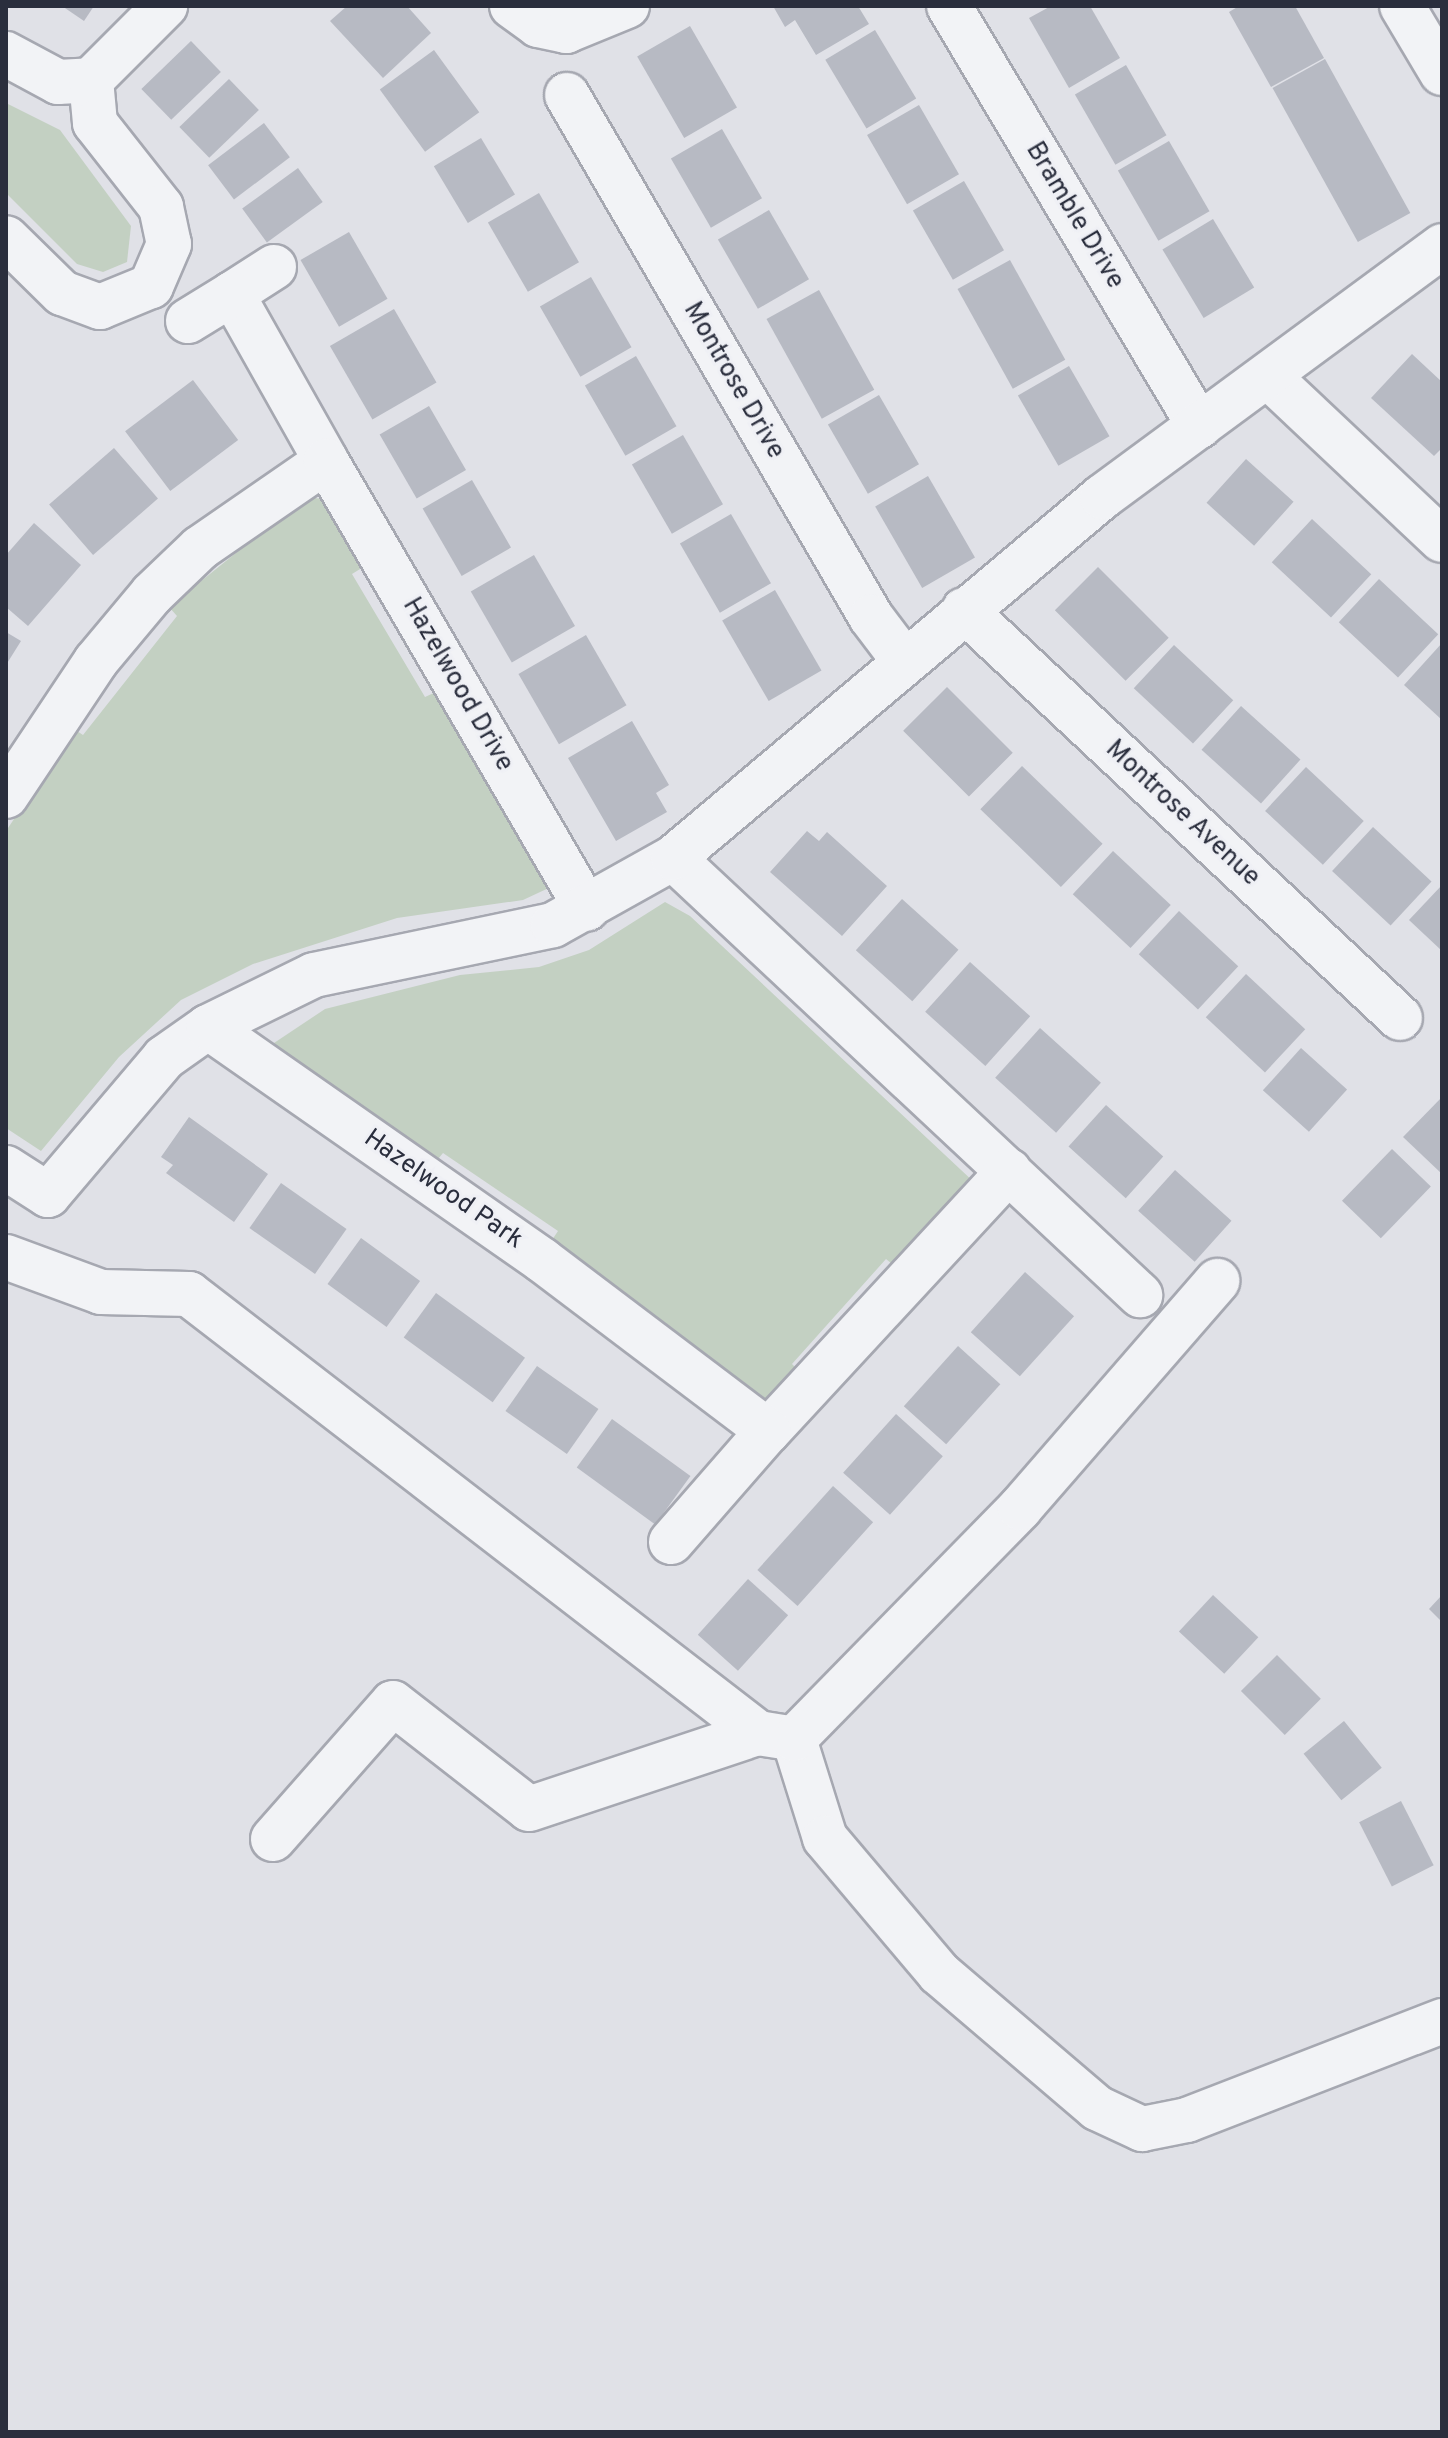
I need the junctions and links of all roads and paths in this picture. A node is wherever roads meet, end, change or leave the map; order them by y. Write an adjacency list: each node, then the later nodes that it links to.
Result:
1 (165, 6): 8 (street)
2 (512, 6): 3 (street)
3 (627, 6)
4 (949, 6): 16 (street, Bramble Drive)
5 (1402, 6): 7 (street)
6 (6, 54): 8 (street)
7 (1442, 73)
8 (91, 80): 10 (street)
9 (567, 95): 20 (street, Montrose Drive)
10 (6, 238)
11 (1442, 246): 15 (street)
12 (274, 267): 13 (street)
13 (232, 294): 14 (street); 17 (street, Hazelwood Drive)
14 (188, 321)
15 (1270, 378): 16 (street); 18 (street)
16 (1199, 426): 19 (street)
17 (326, 461): 21 (street); 23 (street, Hazelwood Drive)
18 (1442, 540)
19 (964, 610): 20 (street); 24 (street, Montrose Avenue)
20 (905, 662): 22 (street)
21 (6, 796)
22 (673, 858): 23 (street); 27 (street)
23 (587, 909): 25 (street)
24 (1400, 1018)
25 (208, 1027): 26 (street); 31 (street, Hazelwood Park)
26 (6, 1168)
27 (1009, 1171): 30 (street); 31 (street)
28 (6, 1257): 33 (street)
29 (1217, 1281): 33 (street)
30 (1140, 1295)
31 (768, 1431): 32 (street)
32 (671, 1542)
33 (776, 1736): 34 (street); 35 (street)
34 (273, 1839)
35 (1442, 2021)

